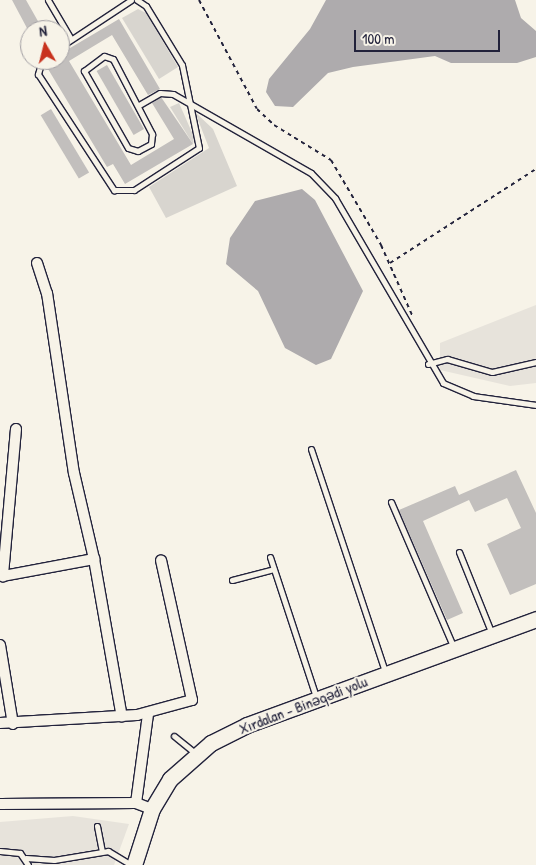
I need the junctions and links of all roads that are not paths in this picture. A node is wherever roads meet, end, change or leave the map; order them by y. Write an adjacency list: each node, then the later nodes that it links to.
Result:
1 (48, 0): 4 (lane)
2 (131, 0): 4 (lane)
3 (137, 0): 6 (lane)
4 (71, 39)
5 (39, 70): 6 (lane)
6 (189, 101): 7 (lane); 10 (lane)
7 (139, 104): 7 (lane)
8 (37, 264): 17 (street)
9 (536, 362): 10 (lane)
10 (428, 364): 11 (lane)
11 (536, 404)
12 (16, 430): 17 (street)
13 (311, 448): 25 (lane)
14 (391, 502): 24 (lane)
15 (459, 552): 22 (lane)
16 (270, 557): 19 (lane)
17 (94, 559): 28 (street)
18 (161, 560): 27 (street)
19 (274, 569): 20 (lane); 26 (lane)
20 (232, 580)
21 (536, 619): 22 (main road, Xırdalan - Binəqədi yolu)
22 (492, 634): 24 (main road, Xırdalan - Binəqədi yolu)
23 (0, 645): 30 (street)
24 (454, 649): 25 (main road, Xırdalan - Binəqədi yolu)
25 (386, 674): 26 (main road, Xırdalan - Binəqədi yolu)
26 (316, 700): 32 (main road, Xırdalan - Binəqədi yolu)
27 (148, 714): 28 (street); 33 (street)
28 (122, 716): 30 (street)
29 (0, 723): 30 (street)
30 (13, 724)
31 (174, 736): 32 (lane)
32 (195, 754): 35 (main road, Xırdalan - Binəqədi yolu)
33 (136, 803): 34 (street); 35 (street)
34 (0, 804)
35 (152, 809): 41 (main road, Xırdalan - Binəqədi yolu)
36 (97, 826): 38 (lane)
37 (0, 851): 39 (lane)
38 (102, 851): 39 (lane); 41 (lane)
39 (26, 858): 40 (lane)
40 (28, 865)
41 (132, 865)

